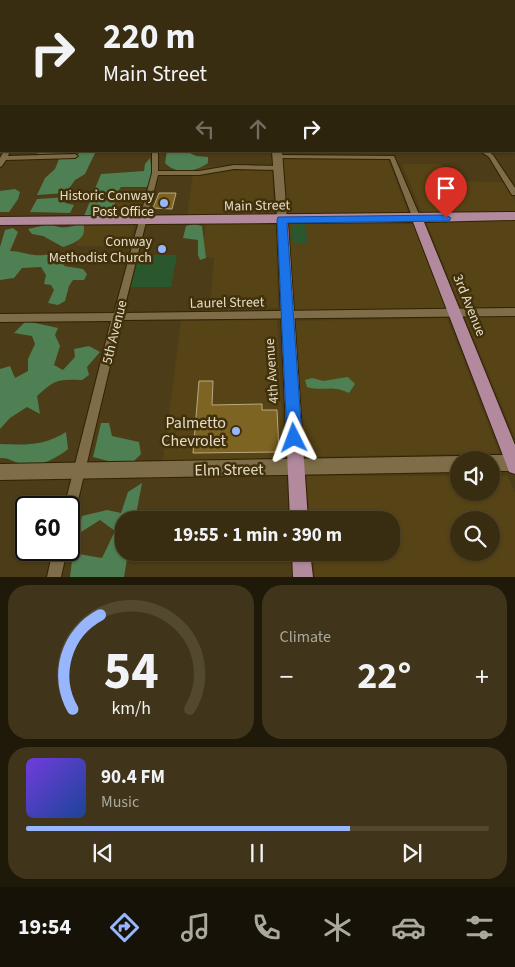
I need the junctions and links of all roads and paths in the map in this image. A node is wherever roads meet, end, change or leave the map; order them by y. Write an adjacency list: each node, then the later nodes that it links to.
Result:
1 (155, 152): 7 (street, 5th Avenue)
2 (485, 152): 8 (street)
3 (392, 154): 5 (street); 11 (street, 3rd Avenue)
4 (75, 156): 6 (street)
5 (277, 159): 7 (street); 13 (street)
6 (2, 162)
7 (156, 173): 14 (street, 5th Avenue)
8 (512, 184): 9 (street)
9 (515, 193)
10 (515, 216): 11 (main road, Main Street)
11 (417, 219): 13 (main road, Main Street); 16 (main road, 3rd Avenue)
12 (0, 220): 14 (main road, Main Street)
13 (282, 220): 14 (main road, Main Street); 17 (main road, 4th Avenue)
14 (143, 221): 18 (street, 5th Avenue)
15 (515, 312): 16 (street, Laurel Street)
16 (455, 313): 17 (street, Laurel Street); 22 (main road, 3rd Avenue)
17 (287, 316): 18 (street, Laurel Street); 23 (main road, 4th Avenue)
18 (117, 317): 19 (street, Laurel Street); 25 (street, 5th Avenue)
19 (0, 318)
20 (500, 463): 22 (street)
21 (450, 464): 23 (street, Elm Street)
22 (514, 464)
23 (296, 468): 25 (street, Elm Street); 27 (main road, 4th Avenue)
24 (0, 472): 25 (street, Elm Street)
25 (78, 472): 26 (street, 5th Avenue)
26 (73, 496)
27 (298, 511)
28 (58, 561): 30 (street)
29 (302, 561): 31 (main road)
30 (54, 577)
31 (303, 577)

